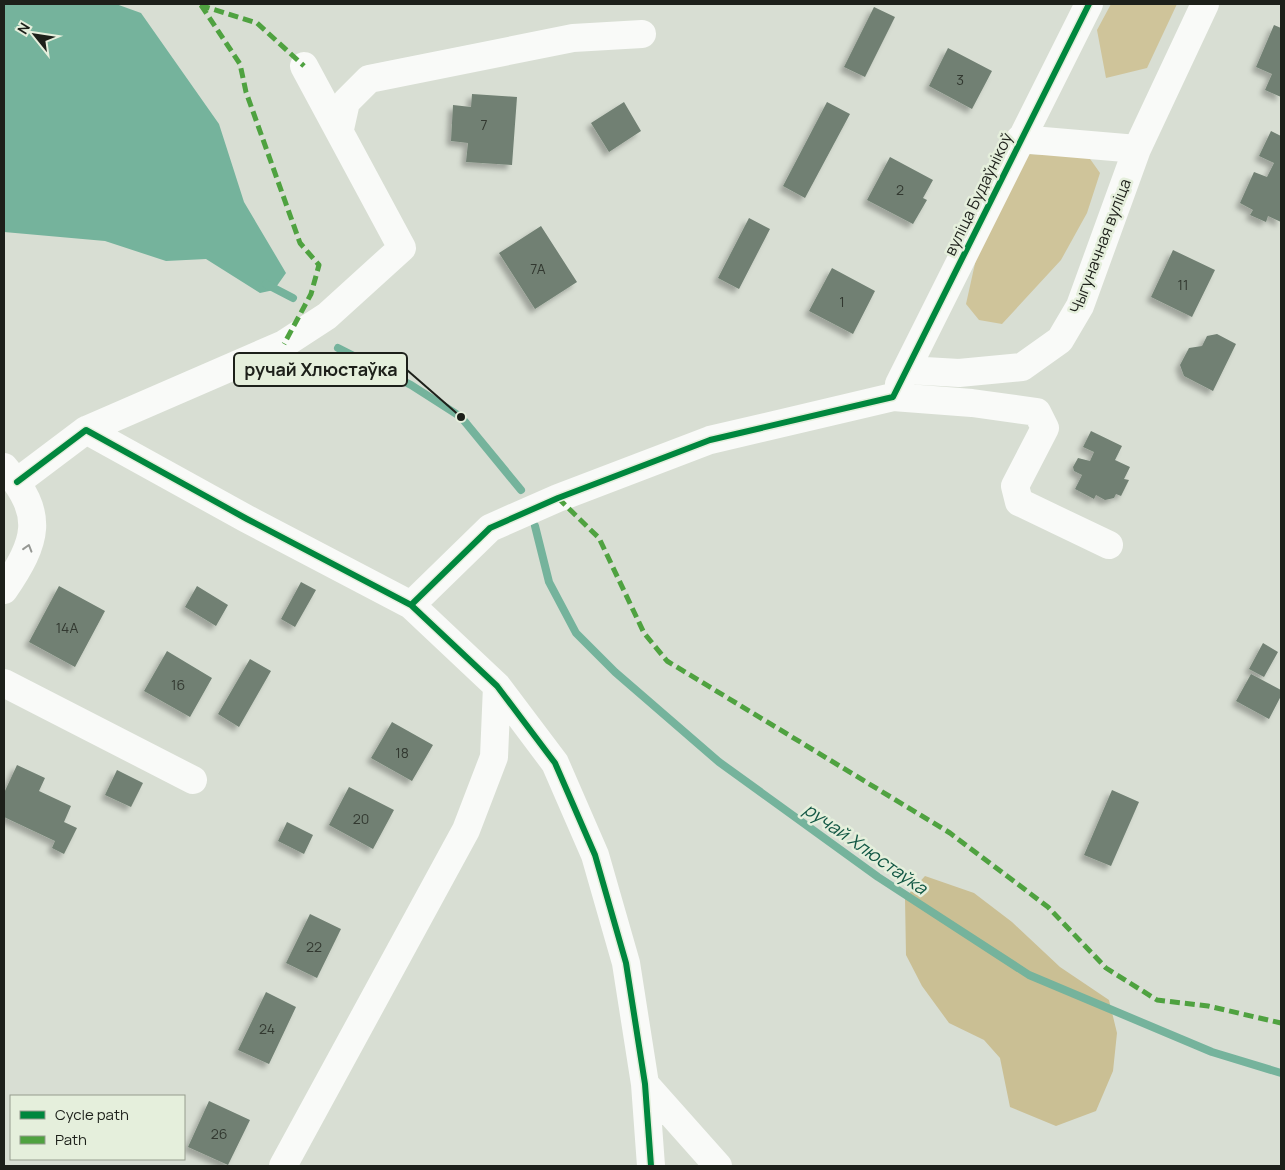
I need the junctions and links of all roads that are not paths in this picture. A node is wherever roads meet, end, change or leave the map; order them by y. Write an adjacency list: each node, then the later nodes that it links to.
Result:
1 (1089, 4): 6 (street, вуліца Будаўнікоў)
2 (1205, 4): 7 (street, Чыгуначная вуліца)
3 (642, 34): 5 (street)
4 (304, 66): 5 (street)
5 (340, 129): 10 (street)
6 (1020, 139): 7 (street); 8 (street, вуліца Будаўнікоў)
7 (1137, 148): 8 (street, Чыгуначная вуліца)
8 (907, 370): 9 (street, вуліца Будаўнікоў)
9 (893, 397): 12 (street); 14 (street)
10 (86, 430): 11 (street); 14 (street)
11 (10, 474): 13 (street, one-way to 11)
12 (1109, 545)
13 (4, 590)
14 (410, 605): 16 (street)
15 (4, 683): 17 (street)
16 (498, 686): 18 (street); 19 (street)
17 (193, 780)
18 (645, 1084): 20 (street); 21 (street)
19 (283, 1166)
20 (651, 1166)
21 (718, 1166)

